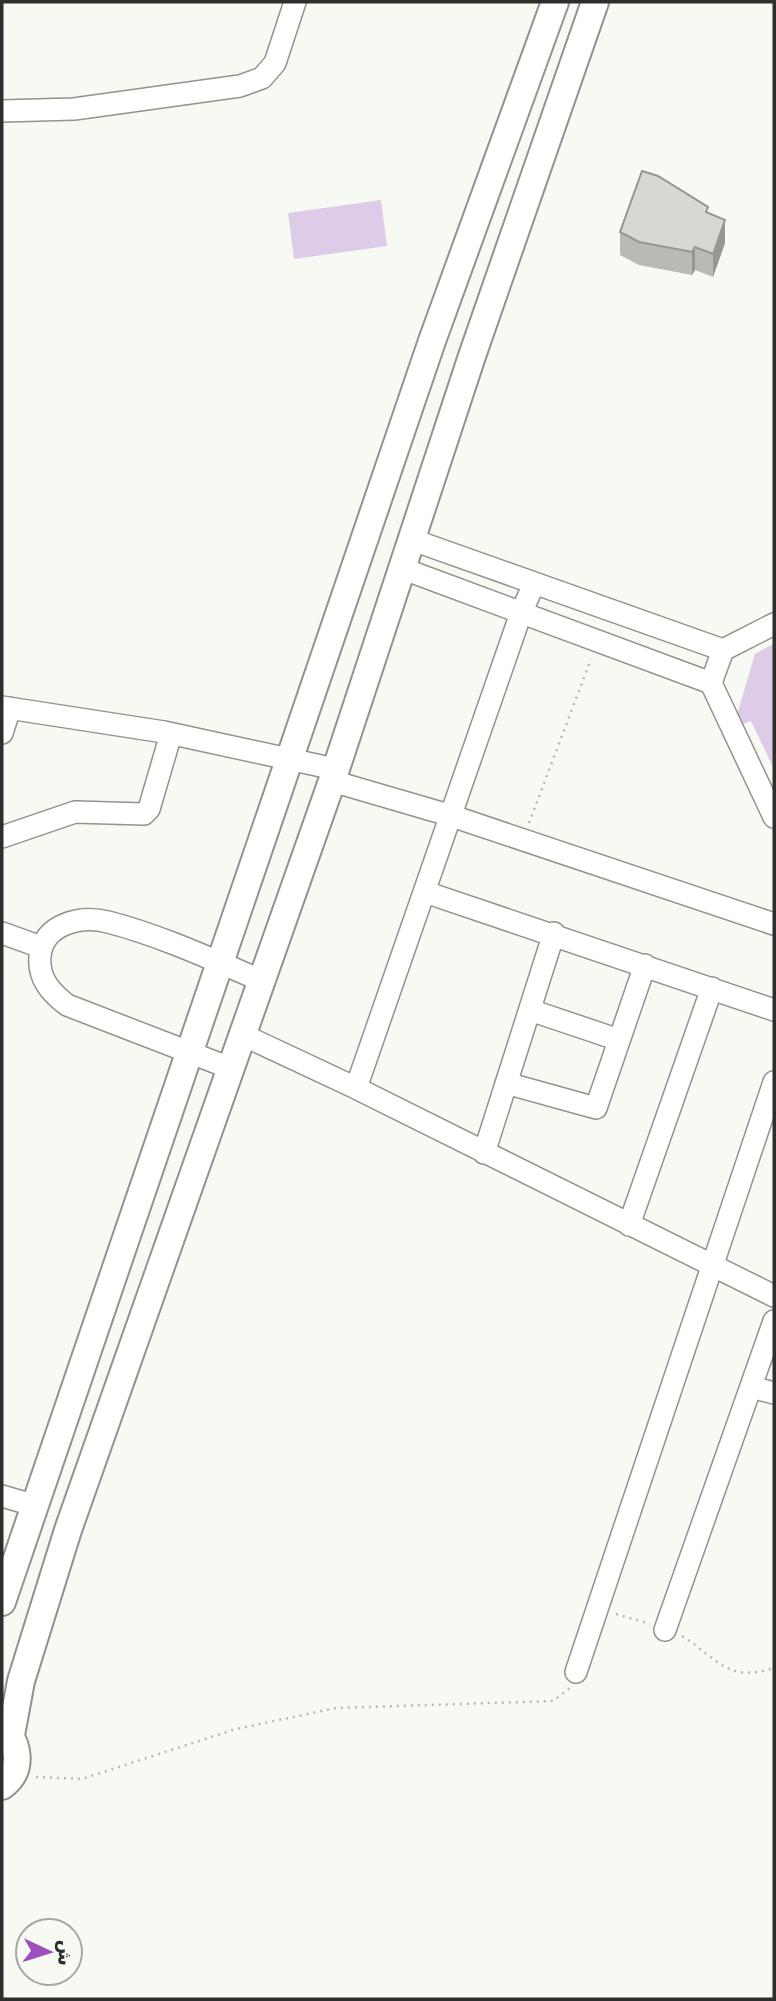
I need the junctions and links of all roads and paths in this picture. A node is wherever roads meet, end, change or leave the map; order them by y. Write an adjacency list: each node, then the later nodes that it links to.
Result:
1 (295, 2): 4 (street)
2 (555, 2): 5 (main road)
3 (595, 2): 6 (main road)
4 (2, 111)
5 (456, 276): 6 (main road); 7 (main road)
6 (495, 290): 8 (main road)
7 (432, 341): 8 (main road); 20 (main road)
8 (472, 356): 9 (main road)
9 (410, 539): 10 (main road); 11 (street)
10 (401, 568): 12 (street); 21 (main road)
11 (534, 584): 12 (street); 15 (street)
12 (521, 613): 14 (street); 22 (street)
13 (774, 624): 15 (street)
14 (597, 642): 16 (street); 25 (path)
15 (723, 649): 16 (street)
16 (710, 683): 23 (street)
17 (6, 707): 18 (street); 19 (street)
18 (2, 733)
19 (171, 734): 20 (street); 24 (street)
20 (292, 758): 21 (street); 31 (main road)
21 (334, 775): 22 (street); 33 (main road)
22 (452, 816): 25 (street); 26 (street)
23 (774, 817)
24 (2, 837)
25 (523, 839): 27 (street)
26 (425, 892): 29 (street); 43 (street)
27 (774, 924)
28 (2, 933): 30 (street)
29 (554, 933): 32 (street); 35 (street)
30 (41, 947): 31 (street); 39 (street)
31 (219, 962): 33 (street); 39 (main road)
32 (645, 965): 34 (street); 38 (street)
33 (260, 980): 37 (main road)
34 (712, 988): 36 (street); 45 (street)
35 (530, 1010): 38 (street); 42 (street)
36 (774, 1010)
37 (243, 1035): 40 (main road); 43 (street)
38 (619, 1040): 42 (street)
39 (190, 1051): 40 (street); 52 (main road)
40 (230, 1068): 58 (main road)
41 (774, 1082): 46 (street)
42 (506, 1083): 44 (street)
43 (355, 1087): 44 (street)
44 (484, 1153): 45 (street)
45 (629, 1225): 46 (street)
46 (713, 1268): 47 (street); 54 (street)
47 (774, 1296)
48 (774, 1321): 49 (street)
49 (751, 1387): 50 (street); 55 (street)
50 (774, 1393)
51 (2, 1496): 52 (street)
52 (33, 1505): 53 (main road)
53 (2, 1602)
54 (596, 1609): 55 (path); 57 (street)
55 (665, 1630): 56 (path)
56 (774, 1668)
57 (576, 1672): 59 (path)
58 (6, 1731): 59 (main road)
59 (8, 1779)

